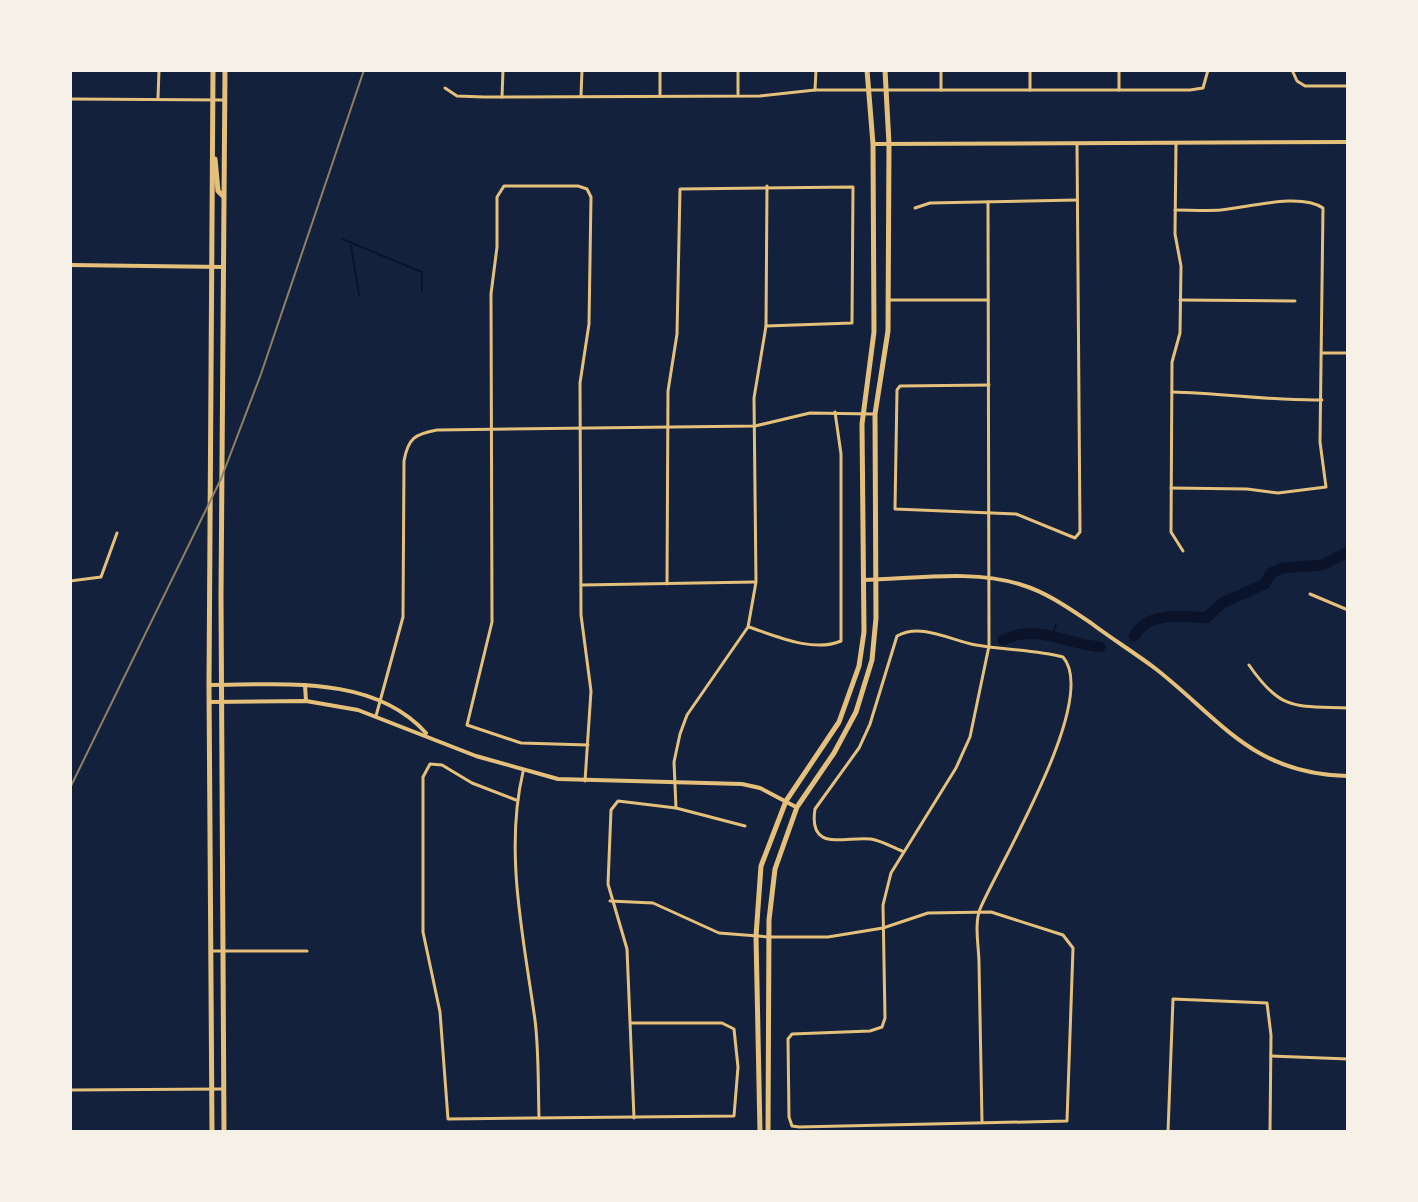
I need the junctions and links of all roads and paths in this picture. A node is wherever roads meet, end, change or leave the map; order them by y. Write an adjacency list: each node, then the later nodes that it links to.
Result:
1 (159, 70): 29 (street)
2 (213, 70): 30 (main road)
3 (225, 70): 31 (main road)
4 (503, 70): 27 (street)
5 (582, 70): 24 (street)
6 (660, 70): 25 (street)
7 (738, 70): 26 (street)
8 (816, 70): 18 (street)
9 (867, 70): 19 (main road)
10 (885, 70): 20 (main road)
11 (941, 70): 21 (street)
12 (1030, 70): 23 (street)
13 (1119, 70): 22 (street)
14 (1208, 70): 22 (street)
15 (1292, 70): 16 (street)
16 (1348, 86)
17 (445, 88): 27 (street)
18 (815, 90): 19 (street); 26 (street)
19 (867, 90): 20 (street); 34 (main road)
20 (885, 90): 21 (street); 35 (main road)
21 (941, 90): 23 (street)
22 (1119, 90): 23 (street)
23 (1030, 91)
24 (581, 96): 25 (street); 27 (street)
25 (659, 96): 26 (street)
26 (738, 96)
27 (502, 97)
28 (70, 99): 29 (street)
29 (158, 100): 30 (street)
30 (213, 100): 31 (street); 37 (main road)
31 (225, 100): 39 (main road)
32 (1348, 142): 33 (street)
33 (1176, 143): 36 (street); 43 (street)
34 (873, 144): 35 (street); 58 (main road)
35 (889, 144): 36 (street); 47 (main road)
36 (1077, 144): 40 (street)
37 (213, 151): 39 (main road); 45 (main road)
38 (767, 185): 51 (street); 51 (street); 63 (street)
39 (223, 196): 46 (main road)
40 (1077, 200): 41 (street); 65 (street)
41 (988, 202): 42 (street); 48 (street)
42 (915, 208)
43 (1175, 210): 49 (street); 52 (street)
44 (70, 265): 45 (street)
45 (211, 267): 46 (street); 80 (main road)
46 (223, 267): 81 (main road)
47 (888, 300): 48 (street); 59 (main road)
48 (989, 300): 54 (street)
49 (1180, 300): 50 (street); 55 (street)
50 (1295, 301)
51 (766, 326): 60 (street)
52 (1323, 353): 53 (street); 56 (street)
53 (1348, 353)
54 (990, 385): 65 (street); 65 (street)
55 (1172, 392): 56 (street); 64 (street)
56 (1322, 400): 64 (street)
57 (835, 412): 58 (street); 60 (street); 77 (street)
58 (863, 413): 59 (street); 69 (main road)
59 (875, 414): 70 (main road)
60 (755, 426): 63 (street); 72 (street)
61 (492, 428): 62 (street); 62 (street); 84 (street); 90 (street)
62 (580, 428): 63 (street); 74 (street)
63 (667, 428): 73 (street)
64 (1171, 488): 67 (street)
65 (990, 512): 68 (street)
66 (117, 533): 71 (street)
67 (1183, 551)
68 (991, 579): 70 (street); 78 (street); 92 (street)
69 (863, 580): 70 (street); 96 (main road)
70 (876, 580): 97 (main road)
71 (70, 581)
72 (756, 582): 73 (street); 77 (street)
73 (667, 584): 74 (street)
74 (582, 585): 90 (street)
75 (1310, 594): 76 (street)
76 (1348, 610)
77 (748, 627): 94 (street)
78 (989, 646): 102 (street); 102 (street); 104 (street)
79 (1249, 665): 87 (street)
80 (209, 685): 81 (street); 85 (main road)
81 (221, 685): 82 (street); 86 (main road)
82 (305, 685): 83 (street); 84 (street)
83 (306, 701): 86 (street); 88 (street)
84 (380, 701): 88 (street); 89 (street)
85 (209, 702): 86 (street); 100 (main road)
86 (221, 702): 101 (main road)
87 (1348, 708)
88 (376, 716): 89 (street)
89 (428, 735): 91 (street)
90 (588, 745): 93 (street)
91 (523, 772): 93 (street); 95 (street)
92 (1348, 776)
93 (585, 781): 94 (street)
94 (675, 782): 96 (street); 98 (street)
95 (516, 800): 118 (street); 118 (street)
96 (786, 801): 97 (street); 106 (main road)
97 (797, 807): 107 (main road)
98 (676, 808): 99 (street); 103 (street)
99 (745, 826)
100 (211, 832): 101 (main road); 108 (main road)
101 (221, 832): 109 (main road)
102 (902, 851): 105 (street)
103 (610, 901): 106 (street); 111 (street)
104 (978, 912): 105 (street); 119 (street); 119 (street)
105 (883, 928): 107 (street); 119 (street)
106 (756, 936): 107 (street); 122 (main road)
107 (769, 937): 123 (main road)
108 (211, 951): 109 (street); 114 (main road)
109 (223, 951): 110 (street); 115 (main road)
110 (307, 951)
111 (631, 1023): 117 (street); 117 (street)
112 (1271, 1056): 113 (street); 124 (street); 125 (street)
113 (1348, 1059)
114 (212, 1089): 115 (street); 116 (street); 120 (main road)
115 (224, 1089): 121 (main road)
116 (70, 1090)
117 (634, 1118): 118 (street)
118 (539, 1120)
119 (982, 1121)
120 (212, 1132)
121 (224, 1132)
122 (760, 1132)
123 (768, 1132)
124 (1168, 1132)
125 (1270, 1132)

